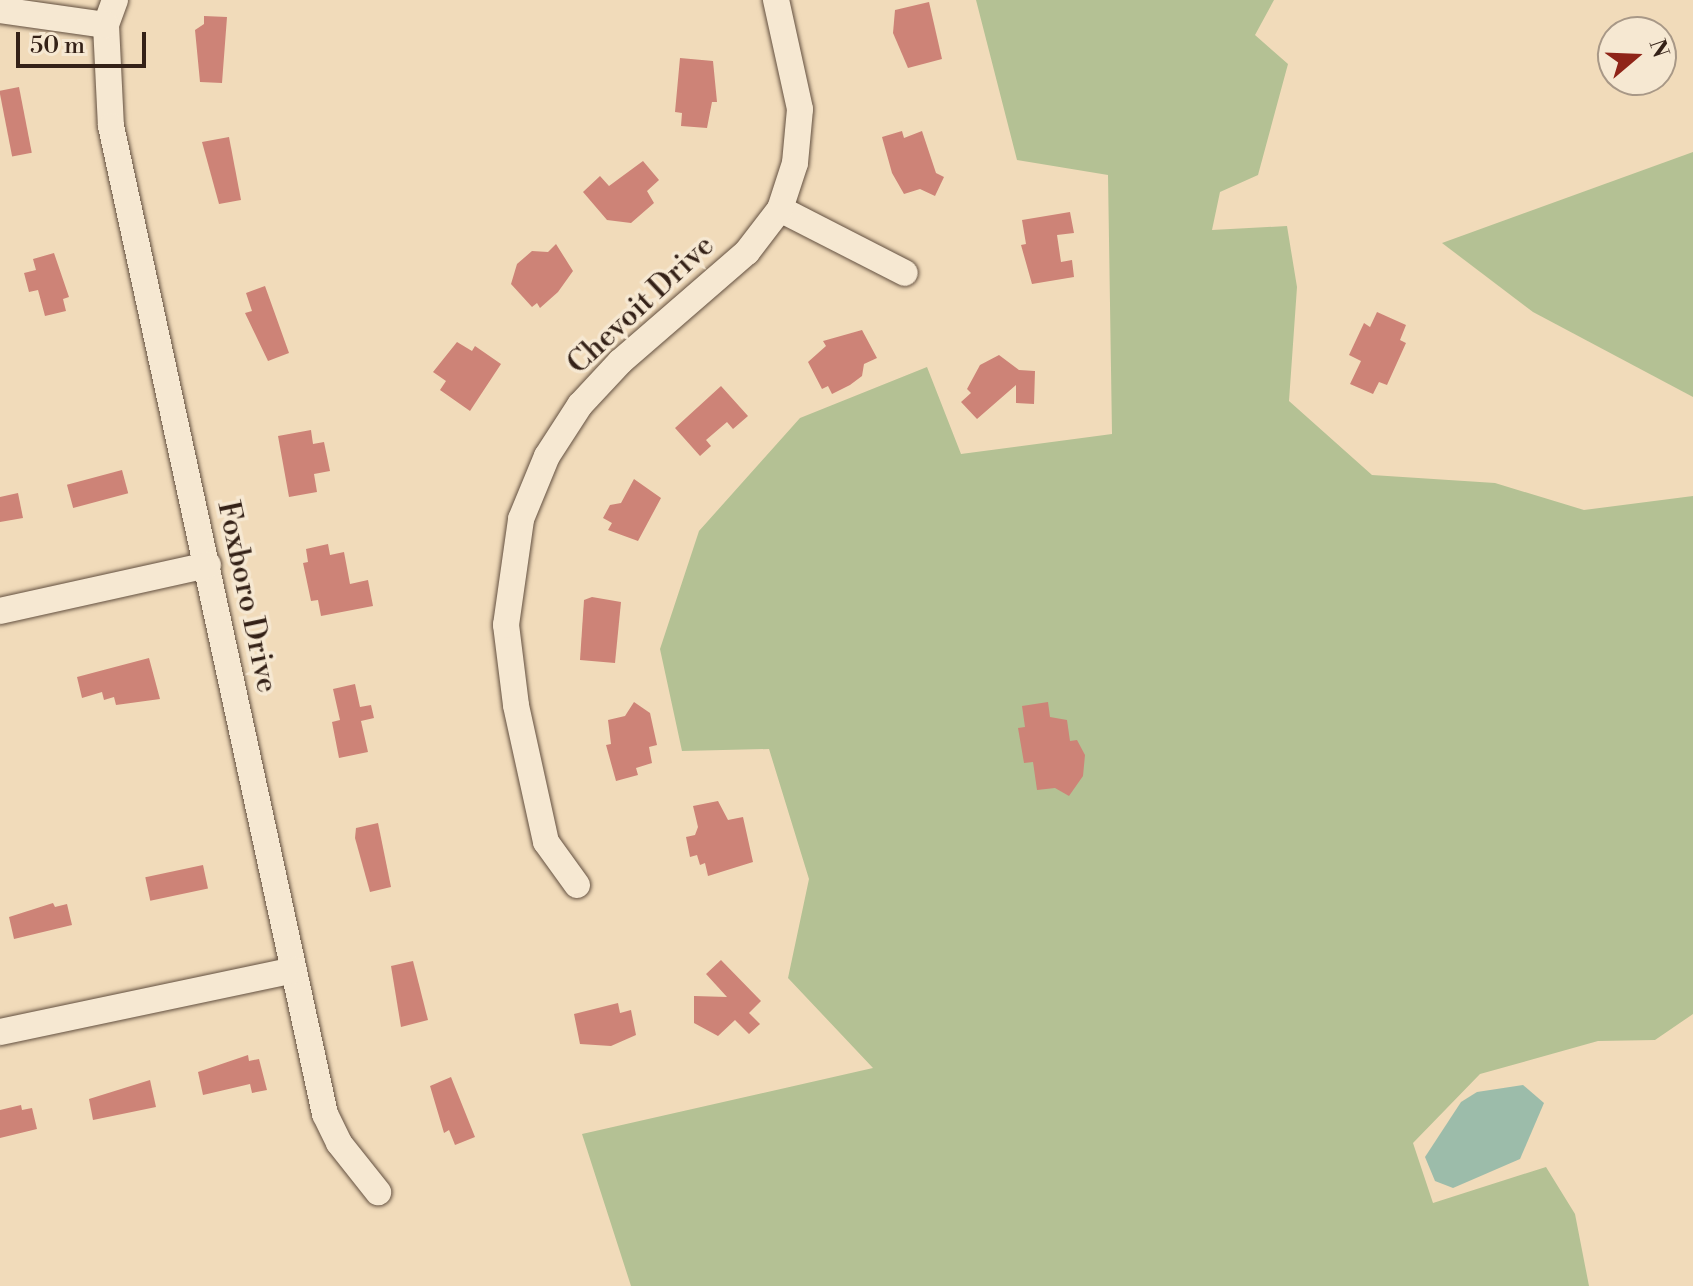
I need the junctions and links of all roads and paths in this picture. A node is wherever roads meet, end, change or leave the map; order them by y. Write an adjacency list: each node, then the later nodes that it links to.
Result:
1 (776, 0): 4 (street, Chevoit Drive)
2 (0, 10): 3 (street)
3 (110, 12): 6 (street, Foxboro Drive)
4 (780, 209): 5 (street); 8 (street, Chevoit Drive)
5 (905, 273)
6 (208, 565): 7 (street); 9 (street, Foxboro Drive)
7 (0, 611)
8 (577, 885)
9 (294, 970): 10 (street); 11 (street, Foxboro Drive)
10 (0, 1032)
11 (378, 1192)

